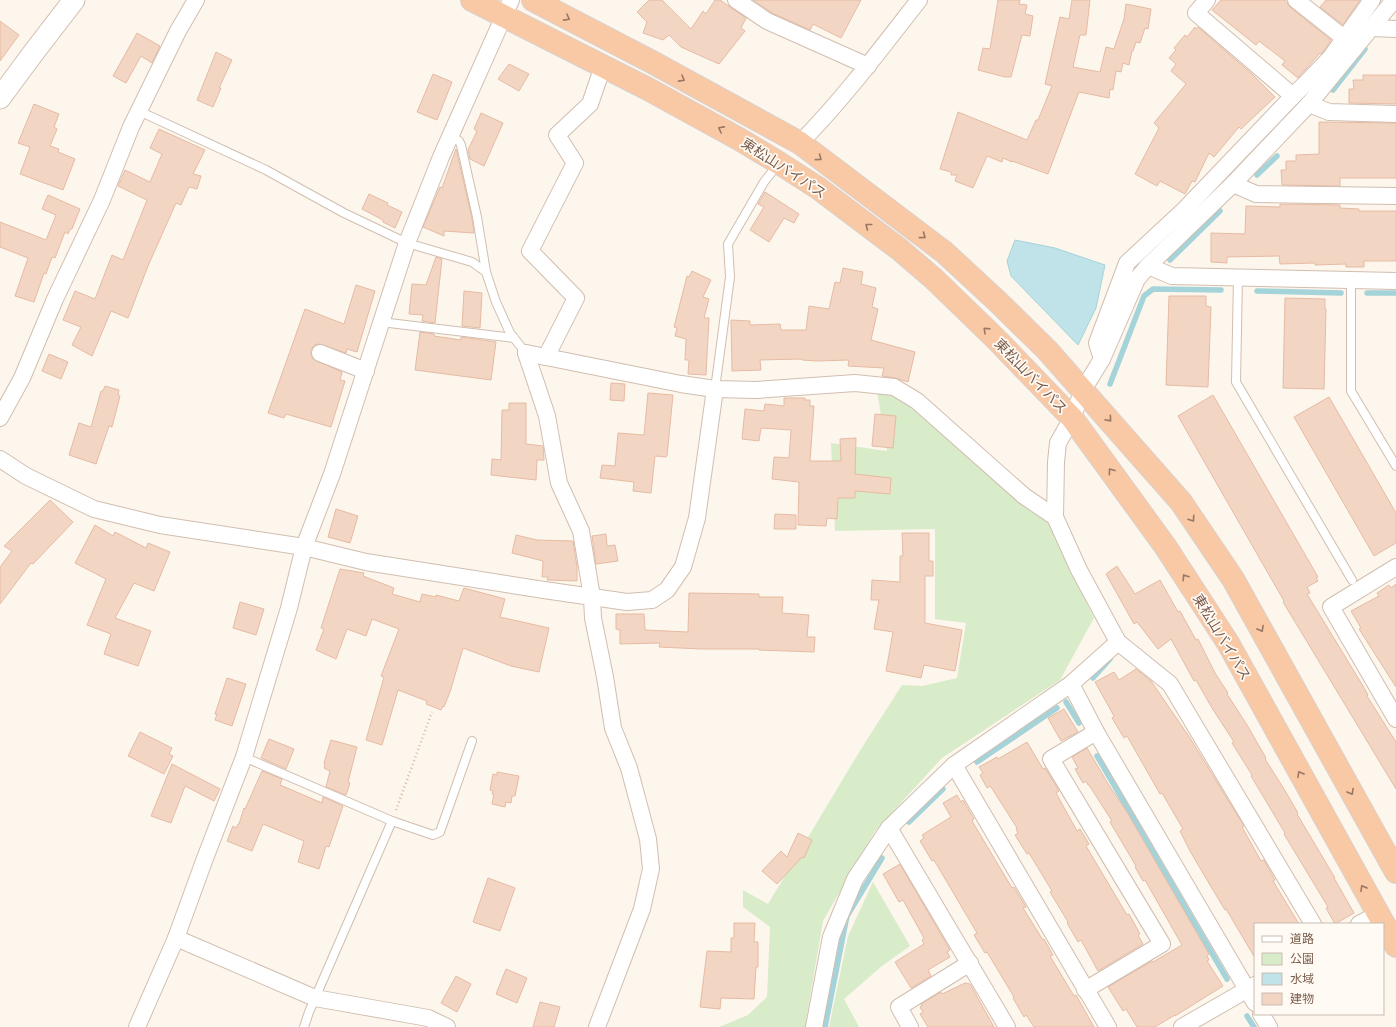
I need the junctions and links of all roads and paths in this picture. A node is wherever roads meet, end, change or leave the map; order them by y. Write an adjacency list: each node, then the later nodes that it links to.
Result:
1 (74, 0): 18 (street)
2 (196, 0): 20 (street)
3 (472, 0): 11 (highway, 東松山バイパス)
4 (533, 0): 23 (highway, 東松山バイパス, one-way to 23)
5 (736, 0): 16 (street)
6 (919, 0): 16 (street)
7 (1207, 0): 17 (street)
8 (1296, 0): 14 (street)
9 (1372, 0): 14 (street)
10 (1394, 0): 12 (street)
11 (507, 8): 15 (highway, 東松山バイパス); 22 (street)
12 (1371, 28): 13 (street); 19 (street)
13 (1396, 29)
14 (1344, 38): 17 (street)
15 (603, 66): 24 (highway, 東松山バイパス, one-way to 15); 37 (street)
16 (868, 66): 23 (street)
17 (1293, 96): 38 (street)
18 (0, 98)
19 (1309, 104): 21 (street); 25 (street)
20 (139, 111): 27 (lane); 42 (street)
21 (1396, 114)
22 (451, 136): 27 (street); 29 (lane)
23 (800, 143): 41 (highway, 東松山バイパス, one-way to 41)
24 (779, 163): 40 (lane); 43 (highway, 東松山バイパス, one-way to 24)
25 (1233, 184): 26 (street); 28 (street)
26 (1396, 196)
27 (407, 243): 29 (lane); 33 (street)
28 (1148, 266): 30 (street); 38 (street)
29 (486, 272): 34 (lane)
30 (1238, 277): 31 (street); 49 (lane)
31 (1351, 279): 32 (street); 45 (lane)
32 (1396, 280)
33 (381, 322): 34 (lane); 39 (street)
34 (514, 338): 36 (lane)
35 (320, 353): 39 (street)
36 (526, 353): 37 (street); 50 (street)
37 (546, 357): 40 (street)
38 (1102, 359): 41 (street)
39 (366, 371): 47 (street)
40 (715, 389): 46 (street); 50 (street)
41 (1083, 390): 43 (street); 61 (highway, 東松山バイパス, one-way to 61)
42 (0, 418)
43 (1072, 418): 46 (street); 62 (highway, 東松山バイパス, one-way to 43)
44 (0, 459): 47 (street)
45 (1396, 466)
46 (1055, 517): 51 (street)
47 (304, 547): 50 (street); 57 (street)
48 (1396, 567): 54 (street)
49 (1352, 580)
50 (592, 597): 77 (street)
51 (1118, 642): 52 (street); 63 (street)
52 (1071, 684): 55 (street); 58 (street)
53 (432, 712): 59 (path)
54 (1396, 719)
55 (1096, 732): 70 (street); 71 (street)
56 (472, 740): 59 (lane)
57 (244, 757): 59 (lane); 67 (street)
58 (954, 765): 60 (street); 70 (street)
59 (392, 821): 72 (lane)
60 (889, 828): 69 (street); 78 (street)
61 (1396, 872)
62 (1378, 914): 64 (street); 65 (highway, 東松山バイパス)
63 (1312, 923)
64 (1361, 923)
65 (1383, 923)
66 (1384, 925): 68 (highway, 東松山バイパス)
67 (176, 938): 72 (street); 74 (street)
68 (1396, 946)
69 (970, 963): 79 (street); 80 (street)
70 (1086, 990): 81 (street)
71 (1252, 993): 82 (street)
72 (316, 998): 75 (lane); 76 (street)
73 (1262, 1015): 83 (street)
74 (137, 1027)
75 (304, 1027)
76 (447, 1027)
77 (598, 1027)
78 (814, 1027)
79 (910, 1027)
80 (1008, 1027)
81 (1108, 1027)
82 (1182, 1027)
83 (1269, 1027)

